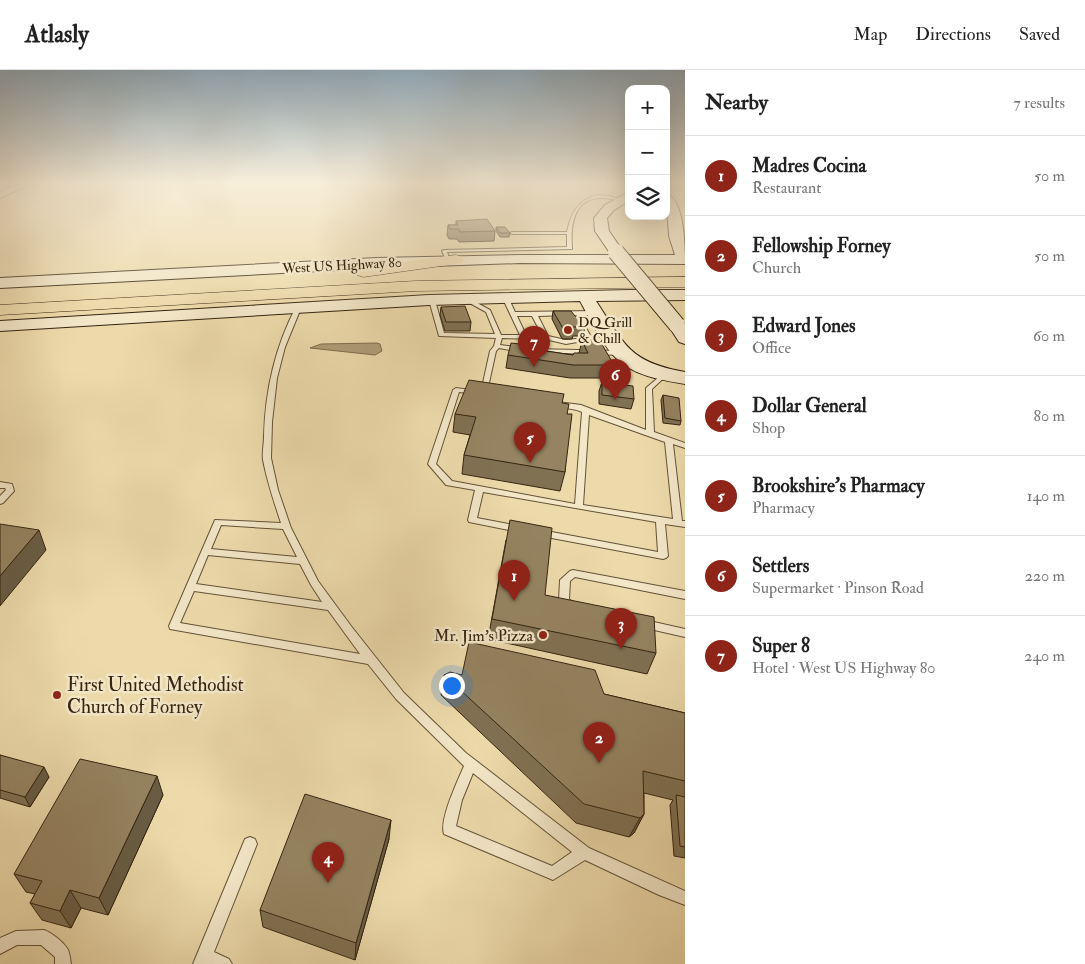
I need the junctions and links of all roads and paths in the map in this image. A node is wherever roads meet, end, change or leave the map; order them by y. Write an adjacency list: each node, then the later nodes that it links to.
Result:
1 (570, 226): 5 (lane)
2 (600, 226): 27 (main road, bridge)
3 (677, 226): 7 (main road)
4 (512, 232): 5 (lane)
5 (568, 232): 6 (lane)
6 (500, 255): 7 (main road, West US Highway 80); 8 (main road, West US Highway 80)
7 (685, 259)
8 (452, 260): 11 (main road, West US Highway 80); 12 (highway)
9 (685, 272): 12 (highway)
10 (685, 282): 16 (highway)
11 (0, 283)
12 (234, 284): 15 (highway)
13 (685, 295): 14 (main road)
14 (585, 296): 19 (main road); 23 (main road)
15 (0, 297)
16 (210, 297): 21 (highway); 25 (highway)
17 (474, 305): 18 (main road); 19 (main road); 28 (lane)
18 (436, 306): 20 (main road); 28 (lane)
19 (510, 306): 24 (lane); 29 (lane)
20 (298, 308): 26 (main road); 48 (lane)
21 (0, 310)
22 (575, 313): 23 (lane); 24 (lane); 30 (lane)
23 (596, 313): 32 (main road)
24 (534, 314): 30 (lane)
25 (0, 315)
26 (0, 326)
27 (681, 332)
28 (499, 336): 29 (lane); 31 (lane)
29 (524, 337): 30 (lane)
30 (546, 337)
31 (497, 346): 32 (lane); 35 (lane)
32 (621, 353): 33 (main road)
33 (665, 374): 34 (main road); 39 (lane)
34 (685, 378)
35 (484, 393): 36 (lane); 43 (lane)
36 (494, 394)
37 (550, 402): 38 (lane)
38 (586, 411): 39 (lane); 45 (lane)
39 (650, 434): 40 (lane)
40 (669, 441): 41 (lane); 47 (lane)
41 (685, 446)
42 (0, 484): 44 (lane)
43 (480, 488): 45 (lane); 46 (lane)
44 (0, 501)
45 (579, 507): 46 (lane)
46 (660, 520): 47 (lane)
47 (681, 523)
48 (286, 526): 49 (lane); 50 (lane)
49 (205, 552): 50 (lane); 51 (lane)
50 (303, 561): 53 (lane)
51 (190, 587): 53 (lane); 57 (lane)
52 (685, 595): 54 (lane)
53 (332, 608): 57 (lane)
54 (579, 610)
55 (637, 622): 56 (lane)
56 (685, 633)
57 (372, 660): 58 (lane)
58 (471, 764): 60 (lane); 60 (lane)
59 (250, 844): 63 (lane)
60 (584, 853): 61 (lane)
61 (685, 898)
62 (0, 946): 64 (lane)
63 (204, 960): 65 (lane)
64 (63, 964)
65 (224, 964)

